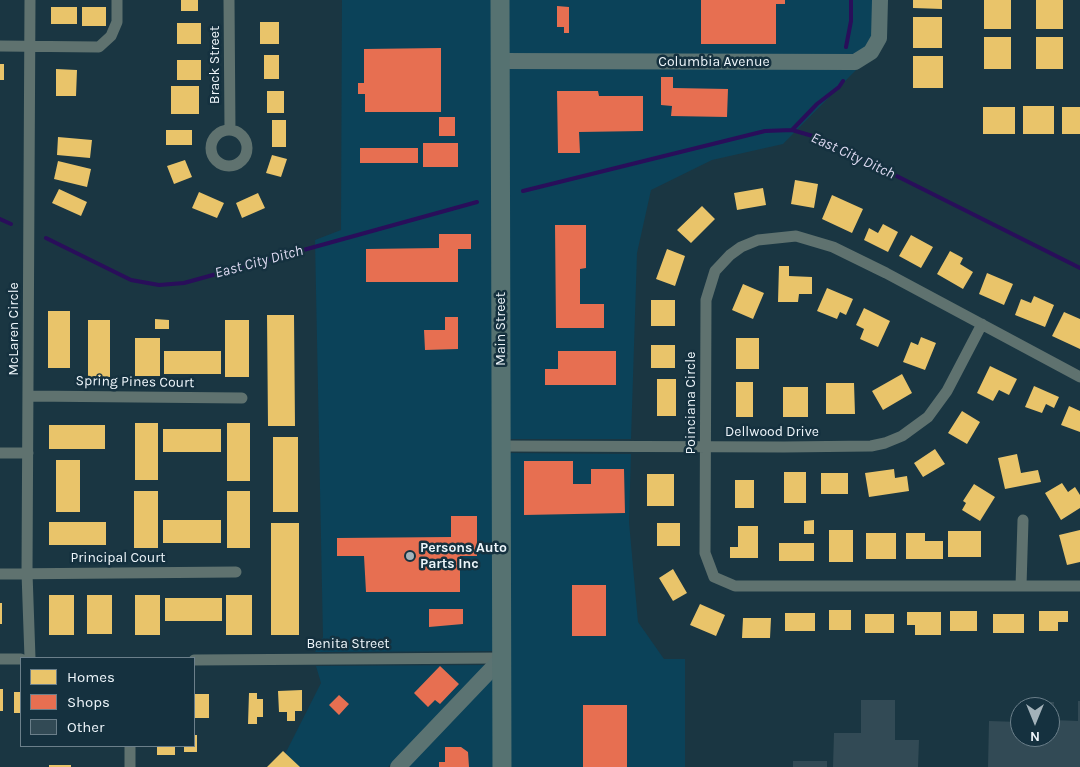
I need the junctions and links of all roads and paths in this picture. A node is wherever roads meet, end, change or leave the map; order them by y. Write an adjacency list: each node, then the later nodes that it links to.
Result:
1 (30, 0): 6 (street, McLaren Circle)
2 (117, 0): 6 (street)
3 (229, 0): 9 (street, Brack Street)
4 (500, 0): 8 (main road, Main Street)
5 (880, 0): 8 (street, Columbia Avenue)
6 (30, 45): 7 (street); 12 (street, McLaren Circle)
7 (0, 46)
8 (500, 61): 14 (main road, Main Street)
9 (230, 130)
10 (982, 324): 11 (street, Poinciana Circle); 15 (street, Dellwood Drive); 15 (street, Poinciana Circle)
11 (1080, 377)
12 (28, 396): 13 (street, Spring Pines Court); 17 (street, McLaren Circle)
13 (242, 398)
14 (500, 446): 15 (street, Dellwood Drive); 25 (main road, Main Street)
15 (706, 448): 22 (street, Poinciana Circle)
16 (0, 453): 17 (street)
17 (28, 453): 20 (street, McLaren Circle)
18 (1023, 520): 22 (street)
19 (236, 572): 20 (street, Principal Court)
20 (28, 573): 21 (street, Principal Court); 24 (street, McLaren Circle)
21 (0, 574)
22 (1021, 586): 23 (street, Poinciana Circle)
23 (1080, 586)
24 (30, 657)
25 (502, 658): 28 (street, Benita Street); 31 (street); 32 (main road, Main Street)
26 (0, 659): 27 (street)
27 (20, 659)
28 (195, 660)
29 (130, 747): 30 (street)
30 (130, 767)
31 (398, 767)
32 (502, 767)

